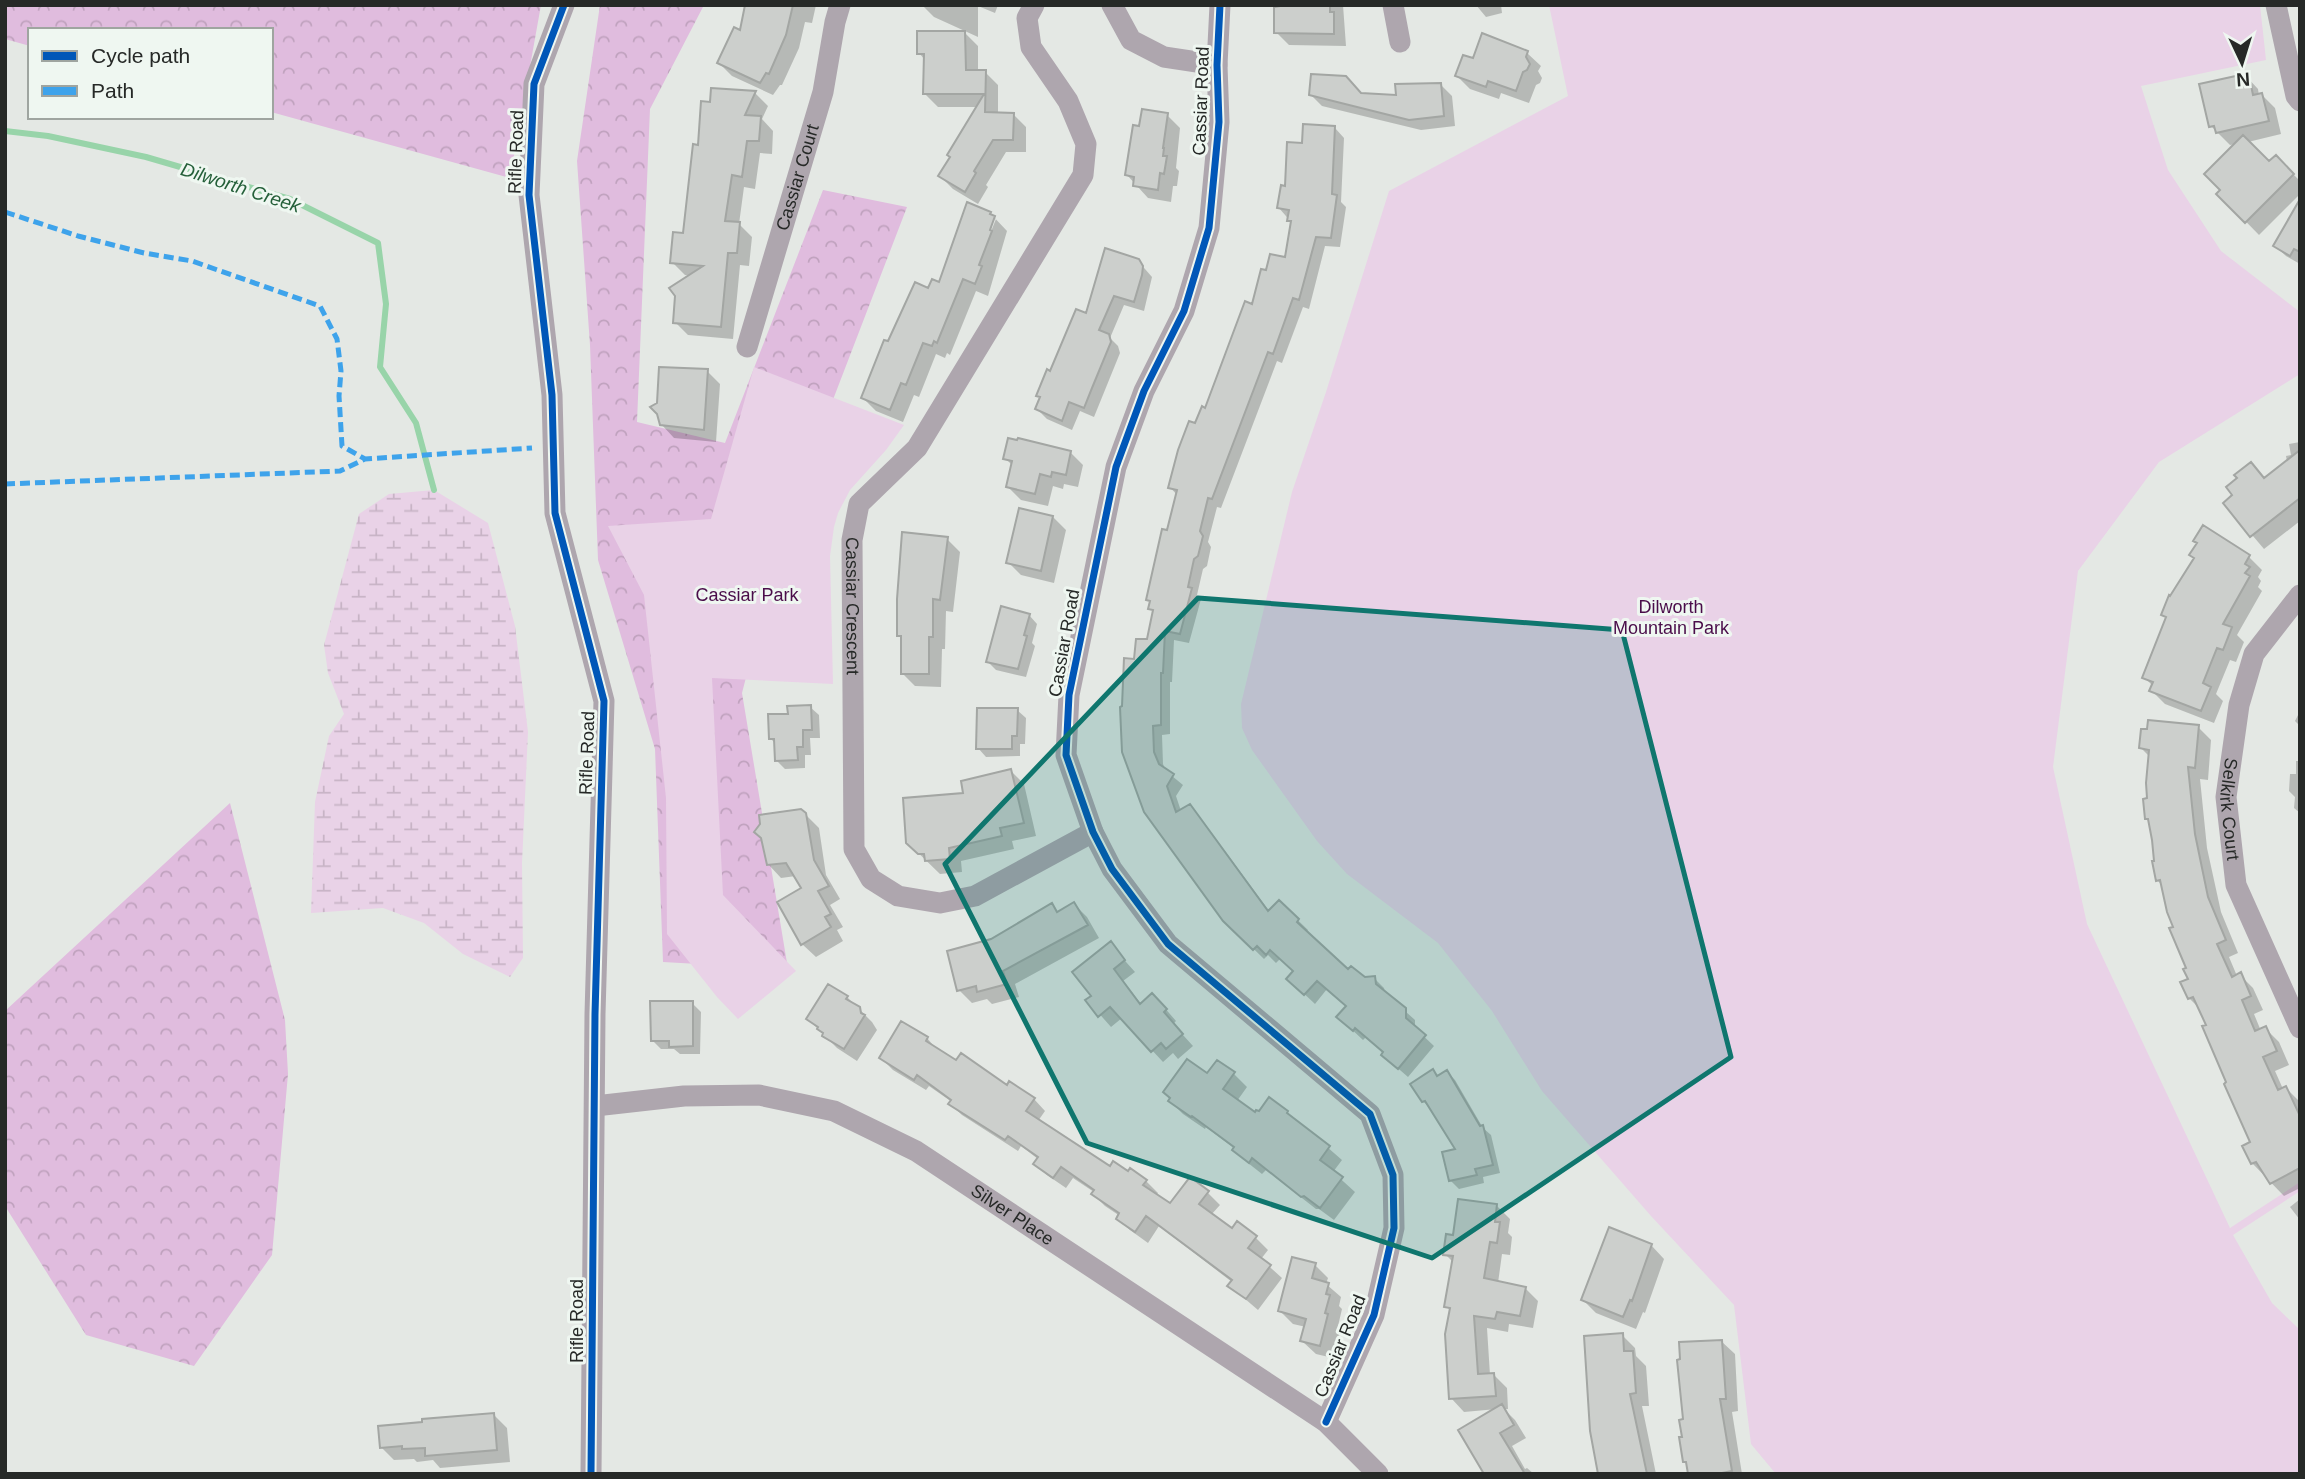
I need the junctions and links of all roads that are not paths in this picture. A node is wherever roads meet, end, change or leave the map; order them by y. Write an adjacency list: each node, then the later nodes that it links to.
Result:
1 (564, 5): 15 (street, Rifle Road)
2 (840, 5): 11 (street, Cassiar Court)
3 (1034, 5): 13 (street, Cassiar Crescent)
4 (1112, 5): 9 (street)
5 (1220, 5): 9 (street, Cassiar Road)
6 (1393, 5): 8 (street)
7 (2276, 5): 10 (street)
8 (1401, 42)
9 (1217, 65): 13 (street, Cassiar Road)
10 (2299, 95)
11 (747, 347)
12 (2300, 595): 14 (street, Selkirk Court)
13 (1093, 832): 16 (street, Cassiar Road)
14 (2300, 1028)
15 (595, 1106): 16 (street, Silver Place); 17 (street, Rifle Road)
16 (1326, 1422): 18 (street, Silver Place)
17 (592, 1474)
18 (1378, 1474)

